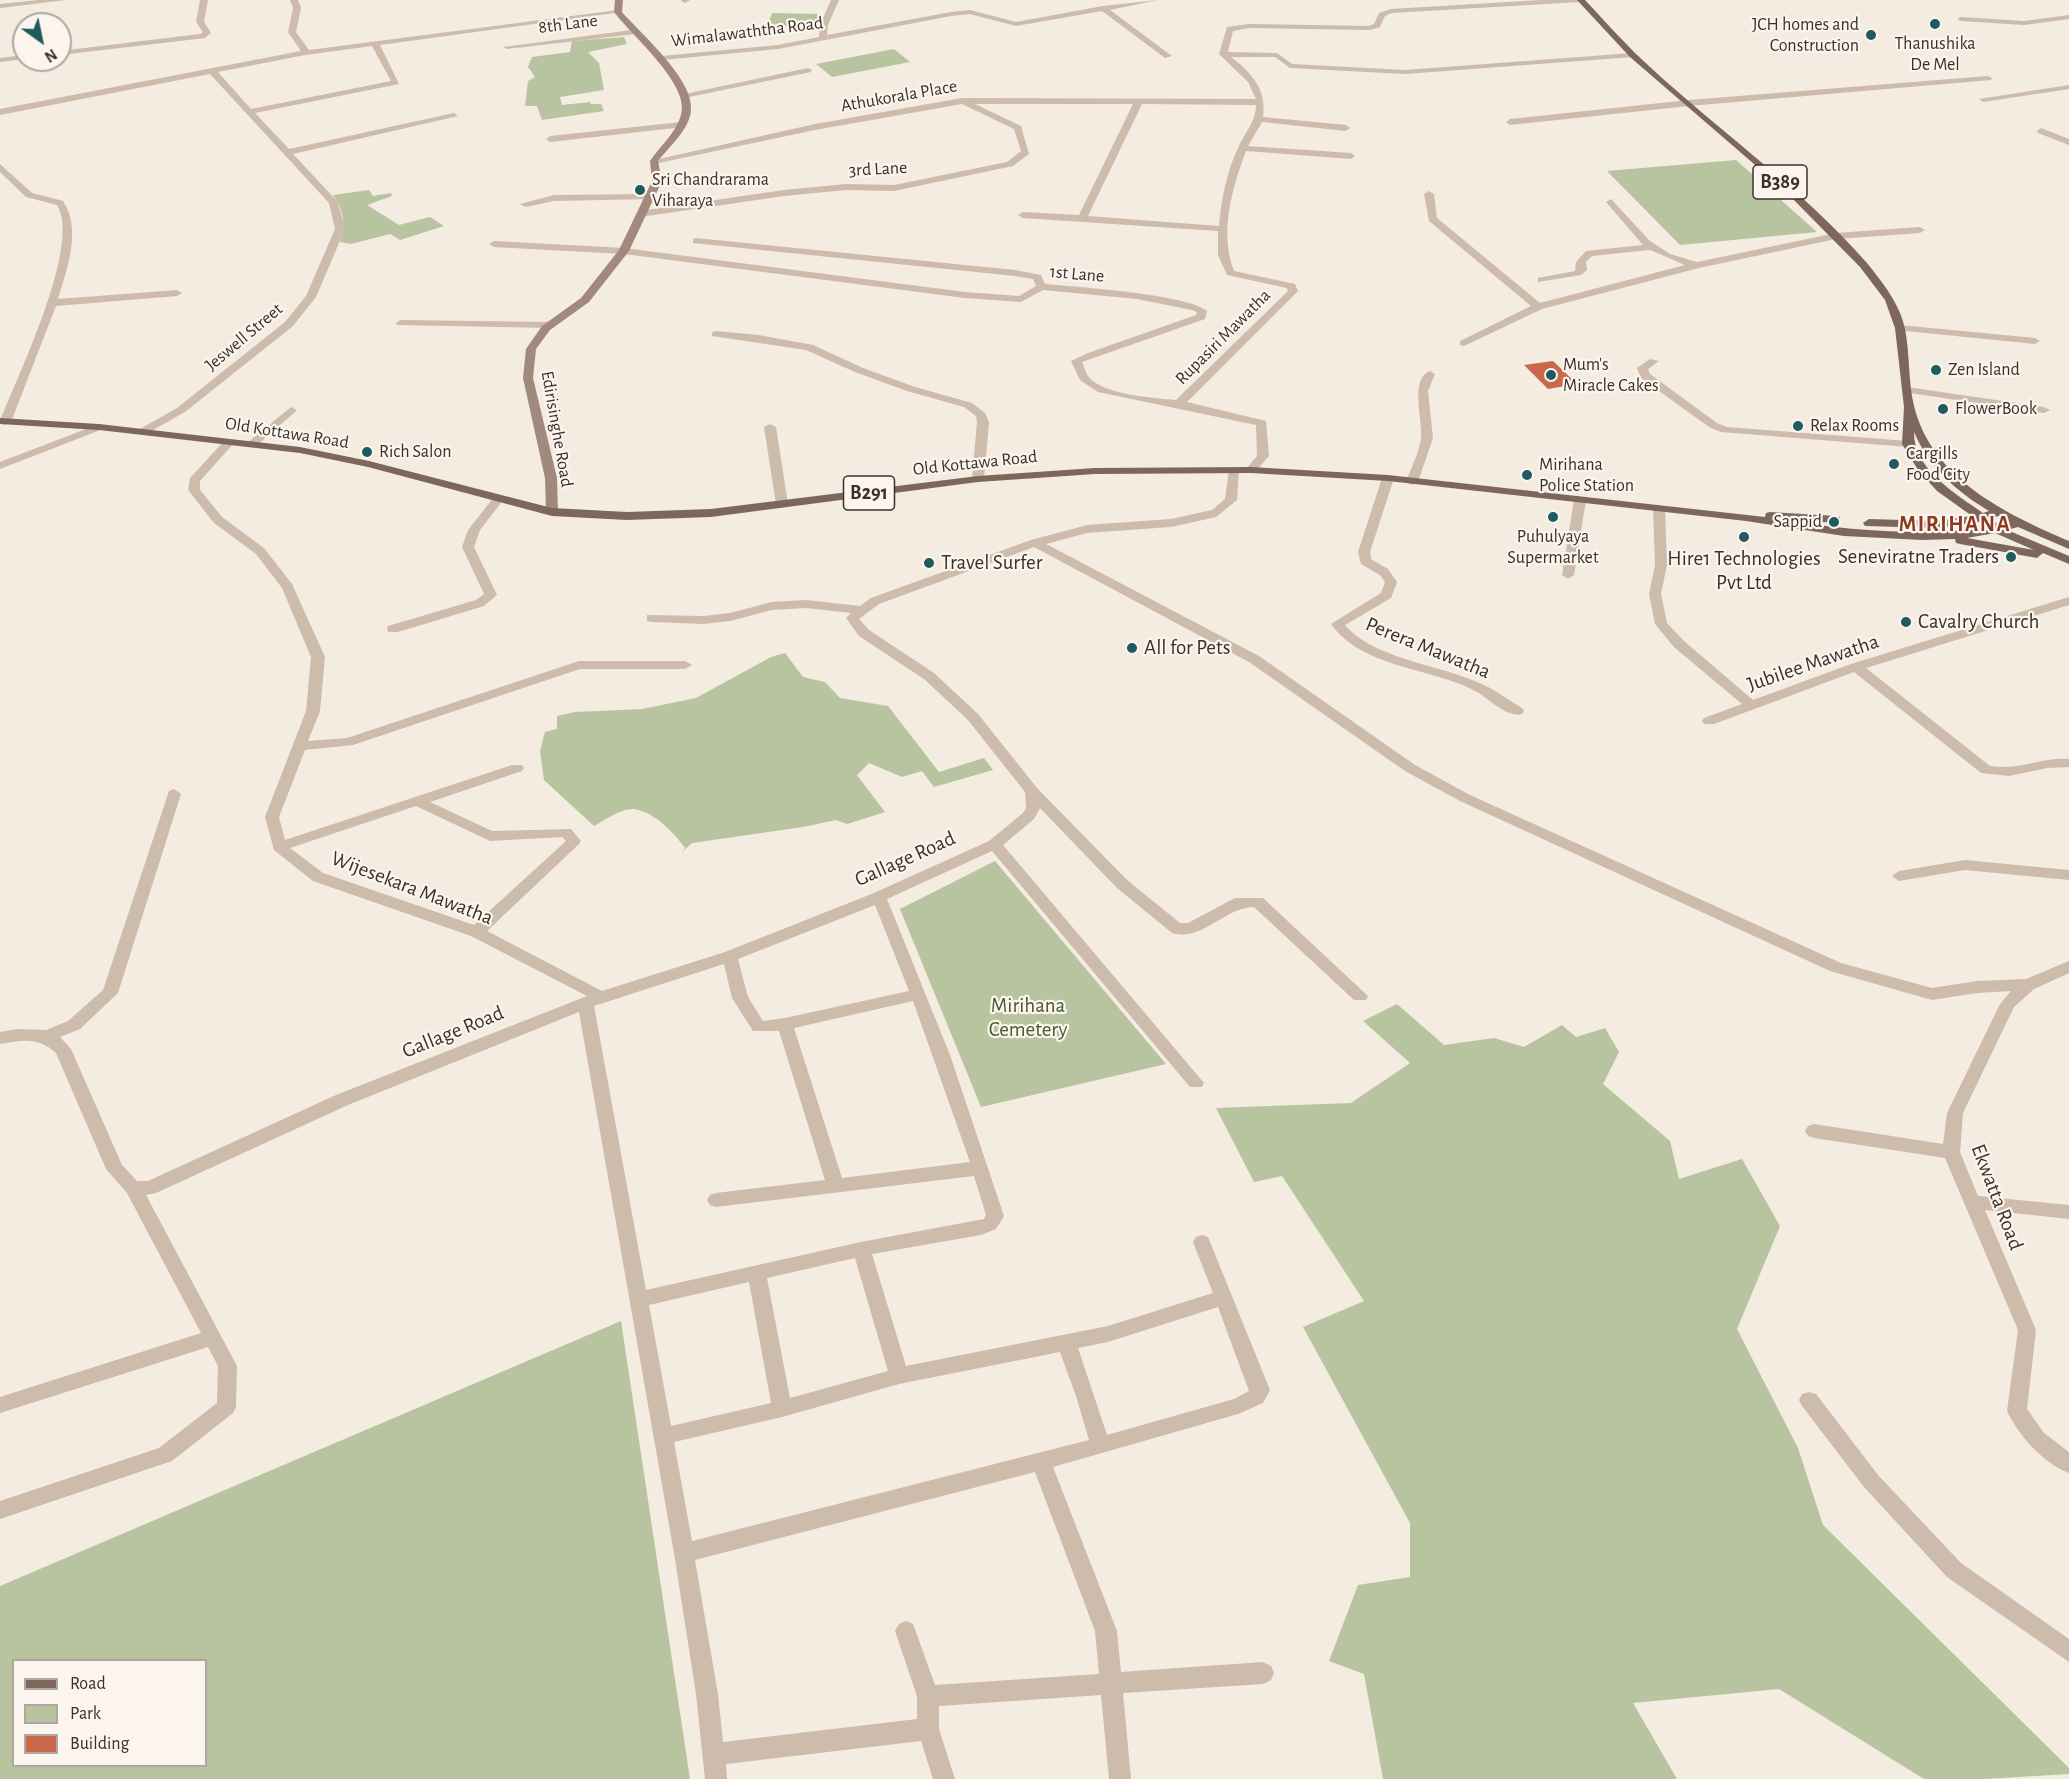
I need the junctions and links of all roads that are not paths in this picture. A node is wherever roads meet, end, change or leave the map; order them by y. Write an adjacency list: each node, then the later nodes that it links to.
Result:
1 (62, 0): 8 (street)
2 (204, 0): 19 (street)
3 (294, 0): 20 (street)
4 (619, 0): 10 (main road)
5 (835, 0): 16 (street)
6 (1154, 0): 9 (street, Wimalawaththa Road)
7 (1580, 0): 21 (street); 22 (main road, B389)
8 (0, 6)
9 (1103, 8): 16 (street, Wimalawaththa Road); 23 (street)
10 (618, 12): 15 (main road); 17 (street)
11 (2069, 17): 13 (street)
12 (1961, 19): 13 (street)
13 (2058, 19): 14 (street)
14 (2069, 24)
15 (632, 32): 18 (street, 8th Lane); 24 (main road)
16 (823, 38): 24 (street, Wimalawaththa Road)
17 (375, 44): 20 (street); 35 (street)
18 (507, 47)
19 (72, 52)
20 (306, 53): 26 (street)
21 (1223, 54): 22 (street); 33 (street)
22 (1633, 55): 34 (main road, B389)
23 (1168, 56)
24 (662, 58): 29 (main road)
25 (808, 70): 29 (street)
26 (212, 71): 35 (street, Jeswell Street); 36 (street)
27 (1988, 78): 34 (street)
28 (2069, 87): 30 (street)
29 (684, 95): 40 (main road)
30 (1983, 99)
31 (962, 101): 32 (street, Athukorala Place); 48 (street, Athukorala Place); 56 (street, 3rd Lane)
32 (1139, 101): 33 (street, Athukorala Place); 58 (street)
33 (1261, 102): 38 (street)
34 (1689, 103): 39 (street); 61 (main road, B389)
35 (252, 111): 46 (street, Jeswell Street)
36 (0, 112)
37 (454, 116): 46 (street)
38 (1259, 119): 41 (street); 45 (street)
39 (1510, 122)
40 (681, 125): 43 (street); 48 (main road)
41 (1346, 128)
42 (2041, 131): 44 (street)
43 (550, 139)
44 (2069, 142)
45 (1243, 148): 47 (street); 59 (street)
46 (290, 152): 88 (street, Jeswell Street)
47 (1351, 156)
48 (654, 161): 53 (main road, Edirisinghe Road)
49 (0, 167): 50 (street)
50 (14, 179): 51 (street); 70 (street)
51 (0, 182)
52 (1429, 194): 71 (street)
53 (651, 196): 55 (street); 56 (main road, Edirisinghe Road)
54 (1611, 202): 64 (street)
55 (525, 204)
56 (640, 214): 65 (main road, Edirisinghe Road)
57 (1023, 215): 58 (street)
58 (1082, 218): 59 (street)
59 (1223, 229): 81 (street, Rupasiri Mawatha)
60 (1920, 230): 61 (street)
61 (1836, 236): 66 (street); 74 (main road, B389)
62 (696, 242): 68 (street)
63 (494, 244): 65 (street, 1st Lane)
64 (1650, 247): 66 (street); 67 (street)
65 (624, 251): 68 (street, 1st Lane); 73 (main road, Edirisinghe Road)
66 (1698, 265): 71 (street)
67 (1542, 280)
68 (1041, 287): 81 (street, 1st Lane)
69 (177, 293): 70 (street)
70 (52, 303): 85 (street)
71 (1538, 307): 77 (street)
72 (401, 323): 73 (street)
73 (551, 325): 102 (main road, Edirisinghe Road)
74 (1900, 328): 76 (street); 80 (main road, B389)
75 (716, 334): 96 (street)
76 (2035, 341)
77 (1464, 343)
78 (1654, 361): 91 (street)
79 (1430, 374): 97 (street)
80 (1907, 390): 82 (main road, B389); 84 (street)
81 (1179, 404): 94 (street, Rupasiri Mawatha)
82 (1909, 407): 91 (main road, B389); 103 (main road, B389)
83 (291, 410): 90 (street)
84 (2044, 411)
85 (2, 421): 86 (main road, Old Kottawa Road / B291)
86 (99, 427): 88 (main road, Old Kottawa Road / B291); 92 (street)
87 (770, 427): 100 (street)
88 (142, 432): 89 (main road, Old Kottawa Road / B291)
89 (229, 442): 90 (main road, Old Kottawa Road / B291); 122 (street)
90 (251, 444): 98 (main road, Old Kottawa Road / B291)
91 (1908, 444): 105 (main road)
92 (0, 466)
93 (1235, 470): 94 (main road, Old Kottawa Road / B291); 96 (main road, Old Kottawa Road / B291); 109 (street)
94 (1251, 470): 95 (main road, Old Kottawa Road / B291)
95 (1388, 478): 97 (main road, Old Kottawa Road / B291); 120 (street, Perera Mawatha)
96 (978, 479): 100 (main road, Old Kottawa Road / B291)
97 (1412, 482): 99 (main road, Old Kottawa Road / B291)
98 (498, 500): 102 (main road, Old Kottawa Road / B291); 116 (street)
99 (1580, 500): 101 (main road, Old Kottawa Road / B291); 112 (street)
100 (782, 504): 102 (main road, Old Kottawa Road / B291)
101 (1659, 509): 104 (main road, Old Kottawa Road / B291); 119 (street)
102 (552, 512)
103 (1999, 512): 105 (main road, Old Kottawa Road / B291); 106 (main road)
104 (1746, 517): 105 (main road, Old Kottawa Road / B291); 108 (main road, Old Kottawa Road / B291)
105 (1983, 519): 107 (main road)
106 (2017, 523): 107 (main road, Old Kottawa Road / B291); 110 (main road)
107 (2000, 531): 108 (main road, Old Kottawa Road / B291); 111 (main road, B291)
108 (1919, 536): 111 (main road)
109 (1035, 543): 114 (street); 136 (street)
110 (2069, 545)
111 (2069, 561)
112 (1568, 576)
113 (2069, 601): 118 (street, Jubilee Mawatha)
114 (863, 610): 115 (street); 125 (street)
115 (652, 618)
116 (393, 629)
117 (685, 665): 122 (street)
118 (1856, 667): 119 (street, Jubilee Mawatha); 123 (street)
119 (1751, 705): 121 (street, Jubilee Mawatha)
120 (1517, 711)
121 (1709, 721)
122 (301, 746): 129 (street)
123 (2069, 763)
124 (517, 768): 127 (street)
125 (1032, 791): 128 (street, Gallage Road); 138 (street)
126 (174, 794): 141 (street)
127 (417, 801): 129 (street); 133 (street)
128 (994, 844): 132 (street, Gallage Road); 143 (street)
129 (279, 847): 133 (street, Wijesekara Mawatha)
130 (2069, 875): 131 (street)
131 (1899, 876)
132 (879, 897): 134 (street, Gallage Road); 137 (street)
133 (476, 932): 139 (street, Wijesekara Mawatha)
134 (730, 957): 139 (street, Gallage Road); 140 (street)
135 (2069, 967): 136 (street, Ekwatta Road)
136 (2028, 985): 145 (street, Ekwatta Road)
137 (919, 994): 140 (street); 146 (street)
138 (1360, 996)
139 (593, 1001): 148 (street, Gallage Road); 156 (street)
140 (785, 1024): 147 (street)
141 (47, 1036): 142 (street); 148 (street)
142 (0, 1038)
143 (1196, 1083)
144 (1814, 1131): 145 (street)
145 (1952, 1152): 150 (street, Ekwatta Road)
146 (981, 1168): 147 (street); 153 (street)
147 (835, 1184): 149 (street)
148 (133, 1188): 157 (street)
149 (716, 1200)
150 (1973, 1202): 151 (street); 166 (street, Ekwatta Road)
151 (2069, 1212)
152 (1202, 1242): 155 (street)
153 (861, 1249): 154 (street); 159 (street)
154 (757, 1274): 156 (street); 162 (street)
155 (1222, 1298): 158 (street); 164 (street)
156 (640, 1299): 163 (street)
157 (214, 1337): 161 (street); 167 (street)
158 (1066, 1342): 159 (street); 164 (street)
159 (899, 1376): 162 (street)
160 (1809, 1400): 170 (street)
161 (0, 1405)
162 (782, 1408): 163 (street)
163 (663, 1436): 168 (street)
164 (1100, 1446): 165 (street)
165 (1041, 1462): 168 (street); 172 (street)
166 (2069, 1464)
167 (0, 1510)
168 (684, 1552): 175 (street)
169 (906, 1631): 173 (street)
170 (2069, 1652)
171 (1263, 1673): 172 (street)
172 (1113, 1684): 173 (street); 178 (street)
173 (928, 1696): 174 (street)
174 (928, 1729): 175 (street); 177 (street)
175 (714, 1754): 176 (street)
176 (716, 1779)
177 (944, 1779)
178 (1120, 1779)

